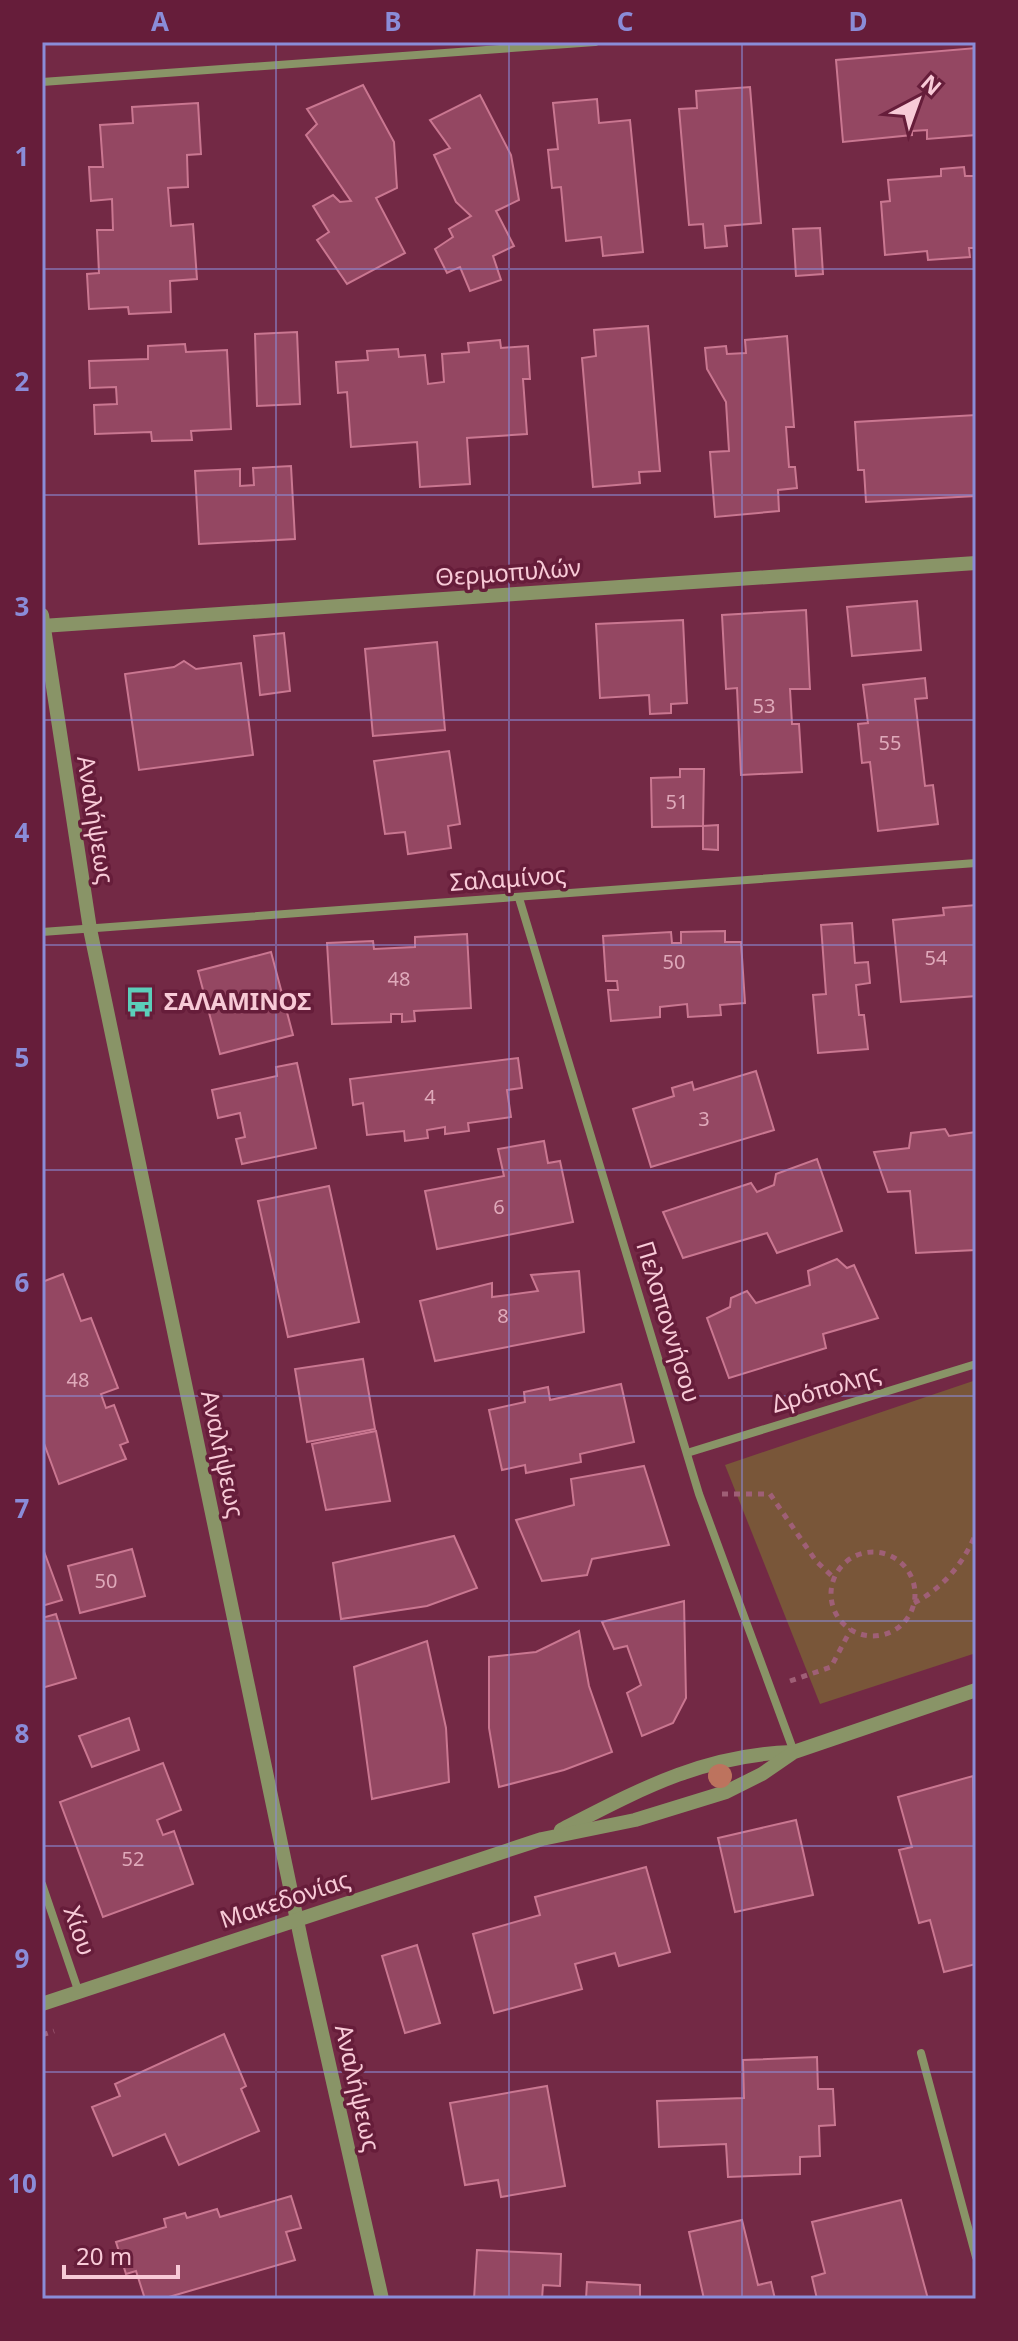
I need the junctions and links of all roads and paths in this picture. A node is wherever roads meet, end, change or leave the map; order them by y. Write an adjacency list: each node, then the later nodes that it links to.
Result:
1 (595, 42): 2 (street)
2 (42, 82)
3 (976, 563): 5 (street, Θερμοπυλών)
4 (42, 615): 5 (street, Αναλήψεως)
5 (42, 626): 8 (street, Αναλήψεως)
6 (976, 863): 7 (street, Σαλαμίνος)
7 (519, 898): 8 (street, Σαλαμίνος); 11 (street, Πελοποννήσου)
8 (90, 929): 9 (street, Σαλαμίνος); 22 (street, Αναλήψεως)
9 (42, 932)
10 (976, 1364): 11 (street, Δρόπολης)
11 (687, 1453): 12 (street, Πελοποννήσου)
12 (699, 1494): 14 (path); 17 (street, Πελοποννήσου)
13 (976, 1533): 15 (path)
14 (835, 1579): 15 (path); 16 (path)
15 (914, 1603): 16 (path)
16 (851, 1628): 17 (path)
17 (770, 1688): 19 (street, Πελοποννήσου)
18 (976, 1690): 19 (street, Μακεδονίας)
19 (794, 1752): 20 (street, Μακεδονίας); 20 (street, Μακεδονίας)
20 (542, 1839): 22 (street, Μακεδονίας)
21 (42, 1884): 23 (street, Χίου)
22 (297, 1921): 23 (street, Μακεδονίας); 27 (street, Αναλήψεως)
23 (78, 1990): 24 (street, Μακεδονίας)
24 (42, 2004)
25 (921, 2053): 26 (street)
26 (976, 2257)
27 (382, 2299)

